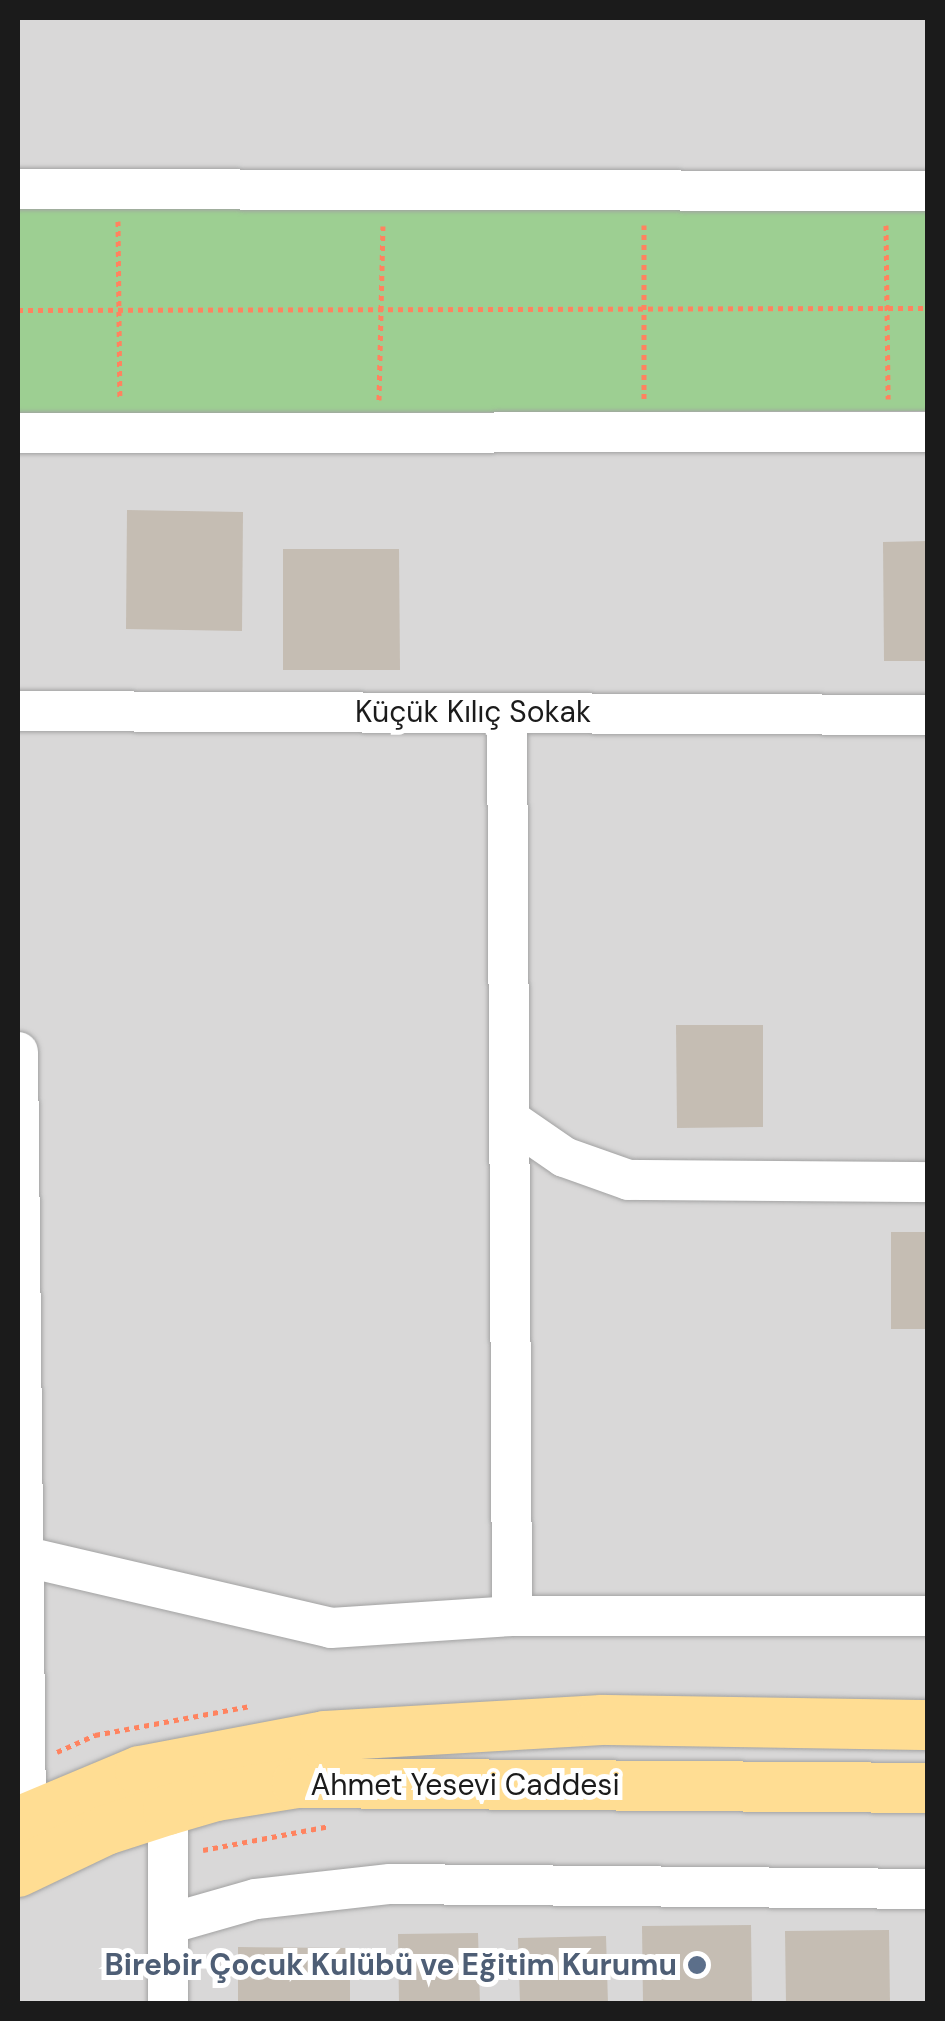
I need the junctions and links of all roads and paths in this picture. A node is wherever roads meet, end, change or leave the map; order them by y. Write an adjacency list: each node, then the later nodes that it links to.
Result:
1 (18, 189): 2 (street)
2 (385, 190): 3 (street); 11 (path)
3 (644, 190): 4 (street); 7 (path)
4 (886, 190): 5 (street); 8 (path)
5 (928, 191)
6 (118, 216): 10 (path)
7 (644, 308): 8 (path); 11 (path); 16 (path)
8 (887, 308): 9 (path); 17 (path)
9 (928, 308)
10 (119, 309): 11 (path); 12 (path); 13 (path)
11 (381, 309): 15 (path)
12 (18, 310)
13 (120, 403)
14 (18, 432): 15 (street)
15 (378, 432): 16 (street)
16 (644, 432): 17 (street)
17 (908, 432)
18 (18, 710): 19 (street, Küçük Kılıç Sokak)
19 (507, 712): 20 (street, Küçük Kılıç Sokak); 22 (street)
20 (928, 714)
21 (18, 1052): 24 (street)
22 (510, 1119): 23 (street); 25 (street)
23 (928, 1182)
24 (20, 1555): 25 (street); 30 (street)
25 (512, 1616): 26 (street)
26 (928, 1616)
27 (928, 1725): 30 (main road, Ahmet Yesevi Caddesi)
28 (928, 1788): 29 (main road, Ahmet Yesevi Caddesi)
29 (168, 1810): 31 (main road, Ahmet Yesevi Caddesi); 33 (street)
30 (22, 1819)
31 (18, 1872)
32 (928, 1889): 33 (street)
33 (168, 1924): 34 (street)
34 (168, 2004)

